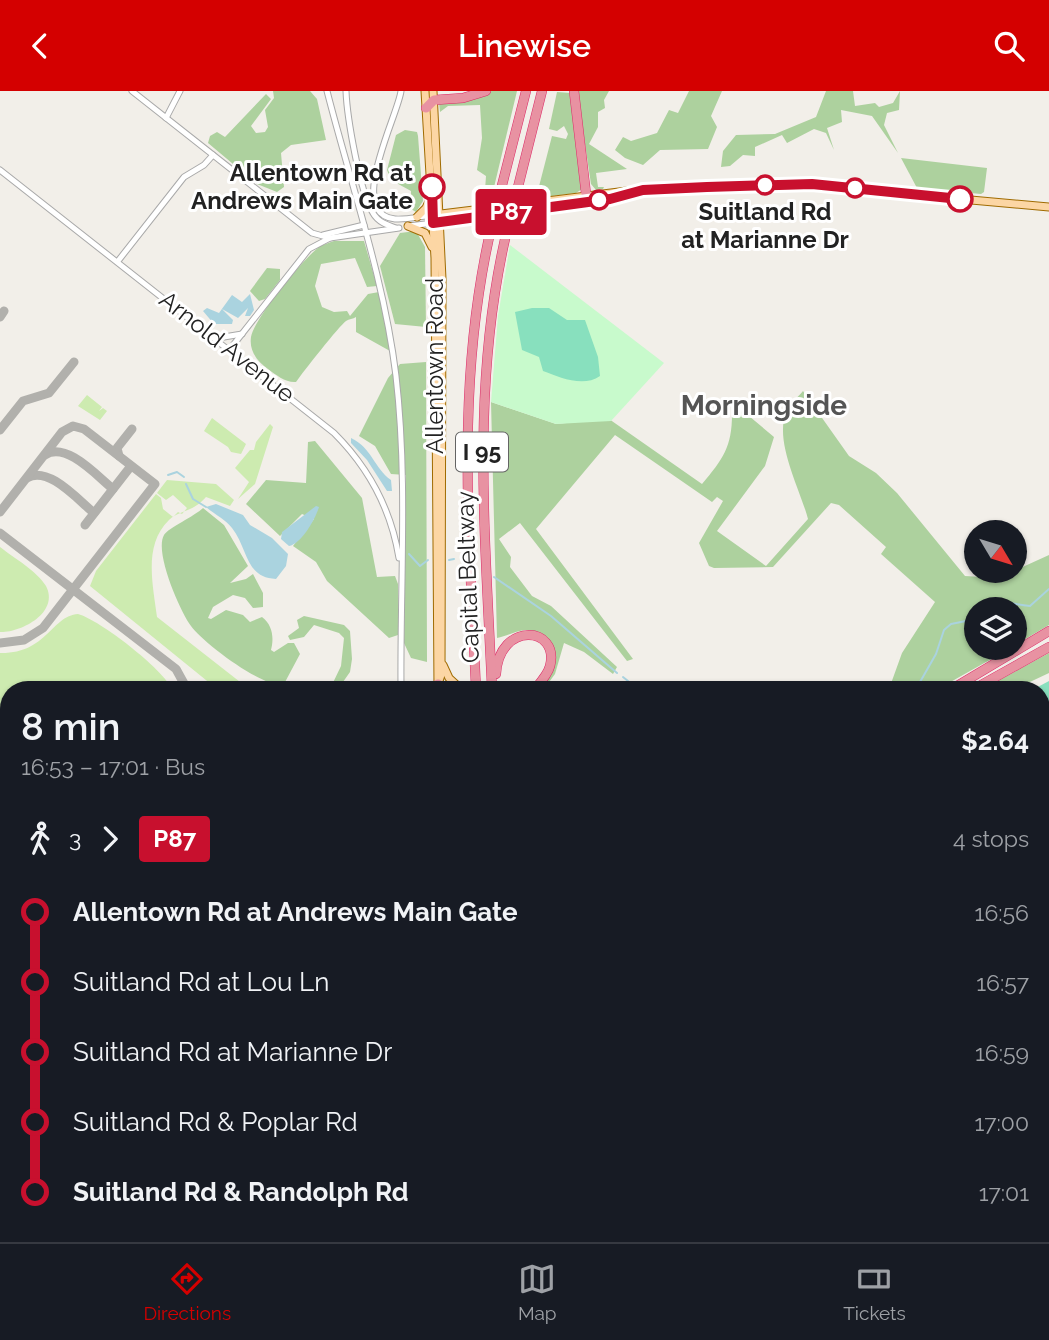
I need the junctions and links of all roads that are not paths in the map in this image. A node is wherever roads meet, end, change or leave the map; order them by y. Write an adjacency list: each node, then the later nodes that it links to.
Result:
1 (132, 91): 13 (street)
2 (180, 91): 13 (street)
3 (327, 91): 24 (street)
4 (346, 91): 27 (street)
5 (401, 91): 21 (street)
6 (425, 91): 12 (main road, Allentown Road)
7 (486, 91): 11 (highway)
8 (526, 91): 50 (highway, Capital Beltway / I 95, bridge)
9 (542, 91): 51 (highway, Capital Beltway / I 95, bridge)
10 (574, 91): 17 (highway)
11 (434, 95): 12 (highway); 18 (main road, Allentown Road)
12 (426, 108): 16 (main road, Allentown Road)
13 (166, 118): 14 (street)
14 (213, 155): 26 (street); 34 (street)
15 (0, 170): 34 (street, Arnold Avenue)
16 (432, 187): 21 (main road); 22 (main road, Allentown Road)
17 (587, 199): 19 (main road); 20 (main road); 23 (main road)
18 (440, 200): 20 (main road); 22 (main road, Allentown Road)
19 (1049, 207)
20 (459, 212): 22 (main road)
21 (417, 217): 22 (street)
22 (437, 218): 23 (main road); 25 (street); 31 (main road, Allentown Road); 33 (main road, Allentown Road)
23 (453, 219): 31 (main road)
24 (364, 225): 28 (street); 29 (street)
25 (408, 226): 27 (street); 33 (main road)
26 (306, 227): 28 (street); 32 (street)
27 (399, 228): 29 (street)
28 (314, 233): 30 (street); 32 (street)
29 (367, 235): 30 (street); 39 (street)
30 (330, 238): 32 (street)
31 (442, 239): 36 (main road, Allentown Road)
32 (312, 247): 35 (street)
33 (435, 258): 36 (main road, Allentown Road)
34 (118, 261): 37 (street, Arnold Avenue)
35 (242, 334): 37 (street); 38 (street)
36 (438, 334): 40 (main road, Allentown Road)
37 (216, 338): 38 (street, Arnold Avenue)
38 (230, 349): 41 (street, Arnold Avenue)
39 (401, 507): 41 (street); 42 (street)
40 (438, 507): 45 (main road, Allentown Road); 47 (main road, Allentown Road)
41 (388, 514): 42 (street, Arnold Avenue)
42 (400, 565): 46 (street)
43 (1049, 631): 54 (highway)
44 (1049, 647): 55 (highway)
45 (441, 657): 48 (main road, Allentown Road); 49 (main road)
46 (401, 681)
47 (437, 681)
48 (439, 681)
49 (452, 681)
50 (476, 681)
51 (493, 681)
52 (494, 681): 53 (highway)
53 (540, 681)
54 (966, 681)
55 (988, 681)

